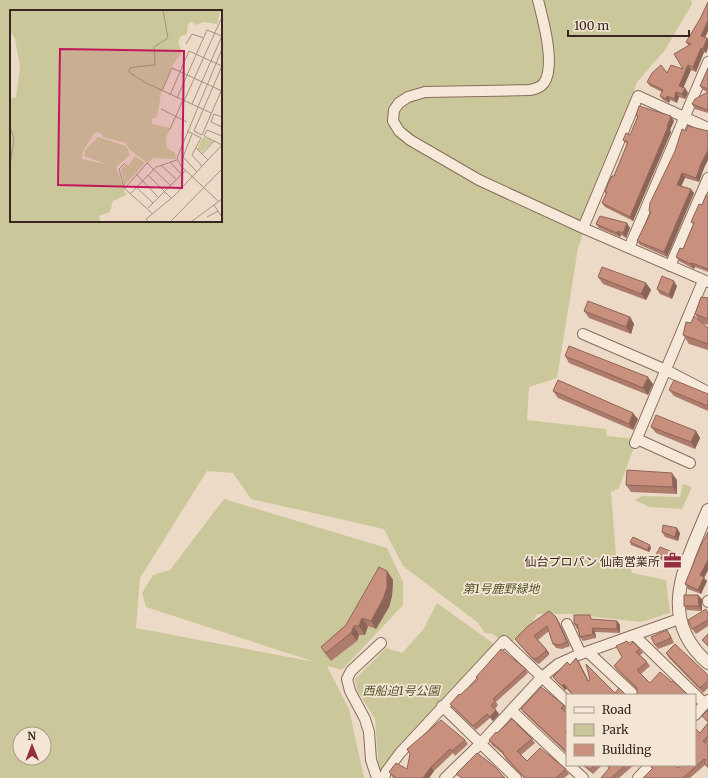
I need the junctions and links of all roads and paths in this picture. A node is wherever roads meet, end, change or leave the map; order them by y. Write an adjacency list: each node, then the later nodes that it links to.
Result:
1 (538, 0): 6 (street)
2 (708, 62): 3 (street)
3 (684, 117): 4 (street); 6 (street); 7 (street)
4 (708, 128)
5 (708, 178): 8 (street)
6 (583, 228): 7 (street)
7 (629, 248): 8 (street)
8 (670, 266): 9 (street)
9 (706, 281): 11 (street)
10 (583, 334): 11 (street)
11 (666, 370): 12 (street); 13 (street)
12 (708, 392)
13 (690, 463)
14 (708, 510): 15 (street)
15 (679, 619): 17 (street); 20 (street)
16 (567, 624): 19 (street)
17 (635, 636): 19 (street); 24 (street)
18 (381, 643): 31 (street)
19 (584, 653): 21 (street); 22 (street)
20 (708, 663)
21 (541, 678): 23 (street); 25 (street); 26 (street)
22 (633, 694)
23 (566, 700)
24 (706, 702): 27 (street)
25 (442, 706): 28 (street); 32 (street)
26 (512, 711): 28 (street); 29 (street)
27 (696, 714)
28 (480, 744): 33 (street); 34 (street)
29 (566, 762)
30 (570, 766): 35 (street)
31 (377, 778)
32 (384, 778)
33 (445, 778)
34 (516, 778)
35 (583, 778)

